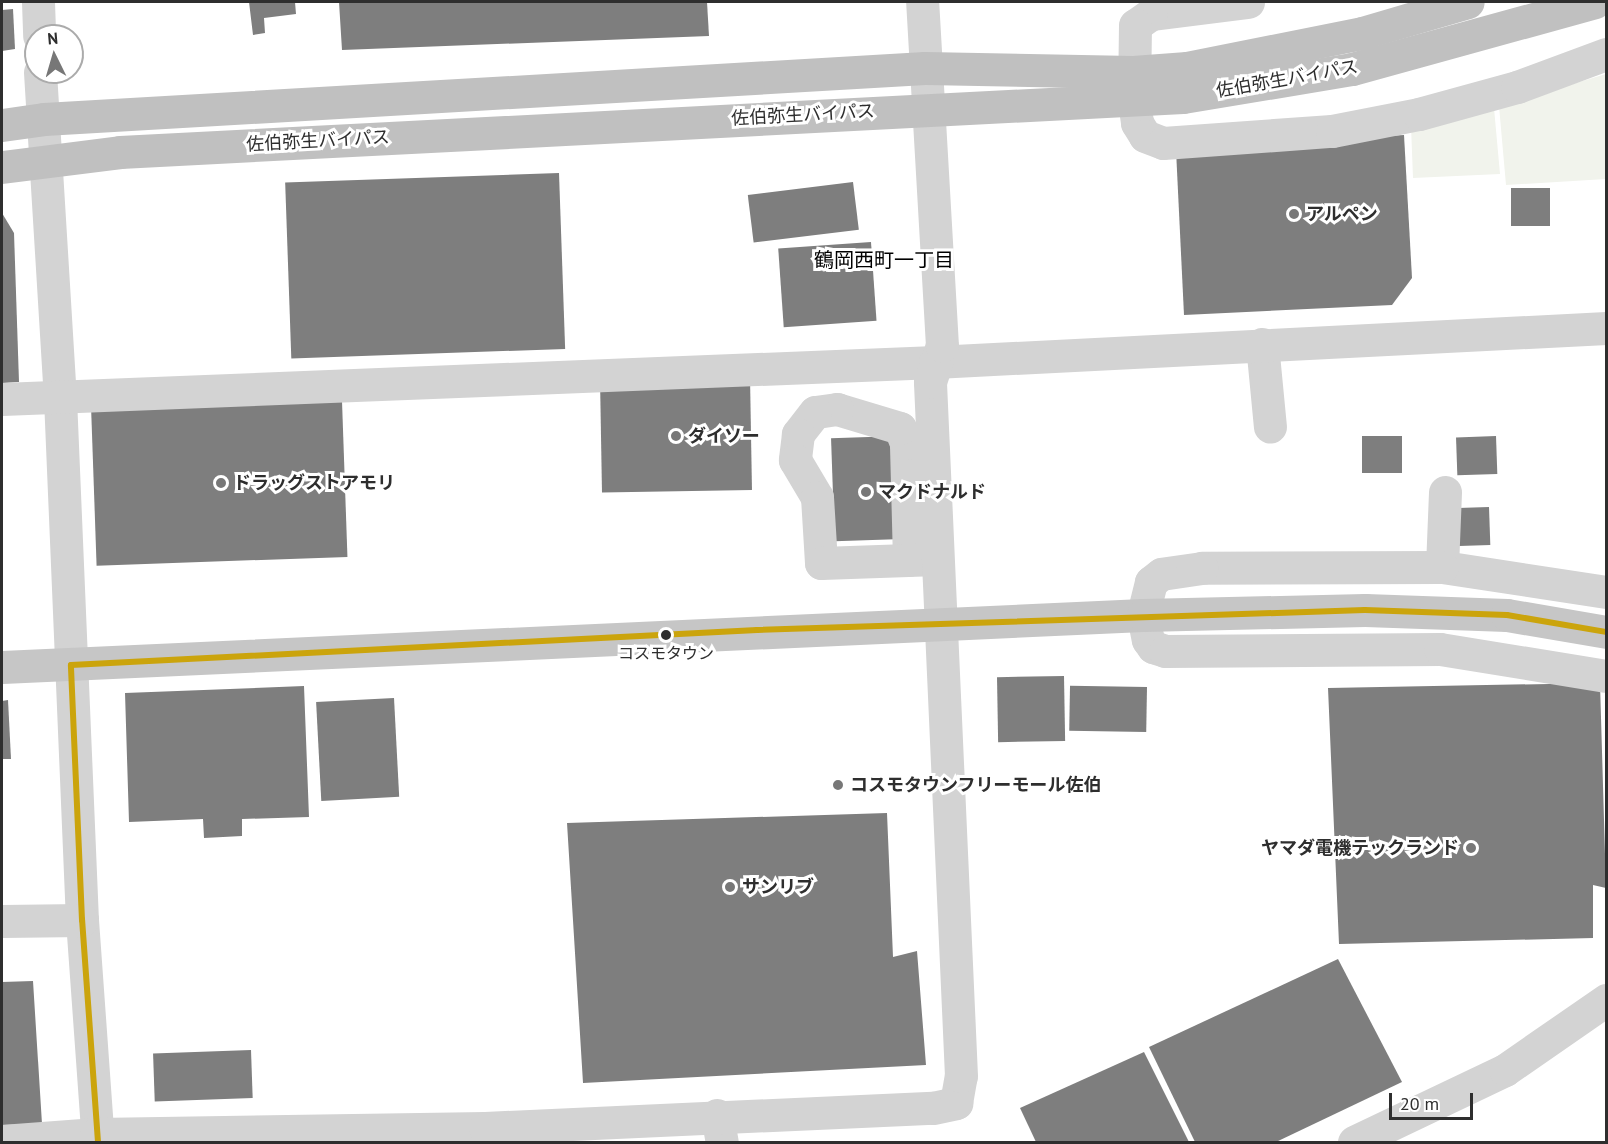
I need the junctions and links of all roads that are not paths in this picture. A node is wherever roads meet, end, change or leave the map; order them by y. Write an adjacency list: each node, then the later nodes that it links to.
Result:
1 (38, 2): 6 (street)
2 (922, 2): 8 (street)
3 (1248, 2): 10 (street)
4 (1468, 2): 10 (highway, 佐伯弥生バイパス)
5 (1595, 2): 10 (highway, 佐伯弥生バイパス)
6 (39, 24)
7 (1606, 54): 10 (street)
8 (925, 68): 10 (highway, 佐伯弥生バイパス); 11 (street); 12 (highway, 佐伯弥生バイパス)
9 (41, 84): 12 (street)
10 (1134, 87): 11 (highway, 佐伯弥生バイパス)
11 (927, 109): 14 (highway, 佐伯弥生バイパス); 18 (street)
12 (44, 119): 13 (highway, 佐伯弥生バイパス); 14 (street)
13 (2, 125)
14 (46, 160): 15 (highway, 佐伯弥生バイパス); 19 (street)
15 (2, 167)
16 (1606, 328): 17 (street)
17 (1262, 344): 18 (street); 21 (street)
18 (935, 362): 19 (street); 23 (street)
19 (60, 398): 20 (street); 29 (street)
20 (2, 399)
21 (1270, 428)
22 (1445, 492): 24 (street)
23 (923, 560): 23 (street); 27 (street)
24 (1442, 567): 25 (street); 26 (street)
25 (1606, 592)
26 (1143, 615): 27 (main road); 28 (main road); 31 (street)
27 (942, 623): 29 (main road); 35 (street)
28 (1606, 632)
29 (71, 665): 30 (main road); 32 (street)
30 (2, 667)
31 (1606, 676)
32 (82, 920): 33 (street); 36 (street)
33 (2, 921)
34 (1606, 1000): 38 (street)
35 (719, 1129): 36 (street)
36 (97, 1138): 37 (street)
37 (2, 1141)
38 (1354, 1143)

